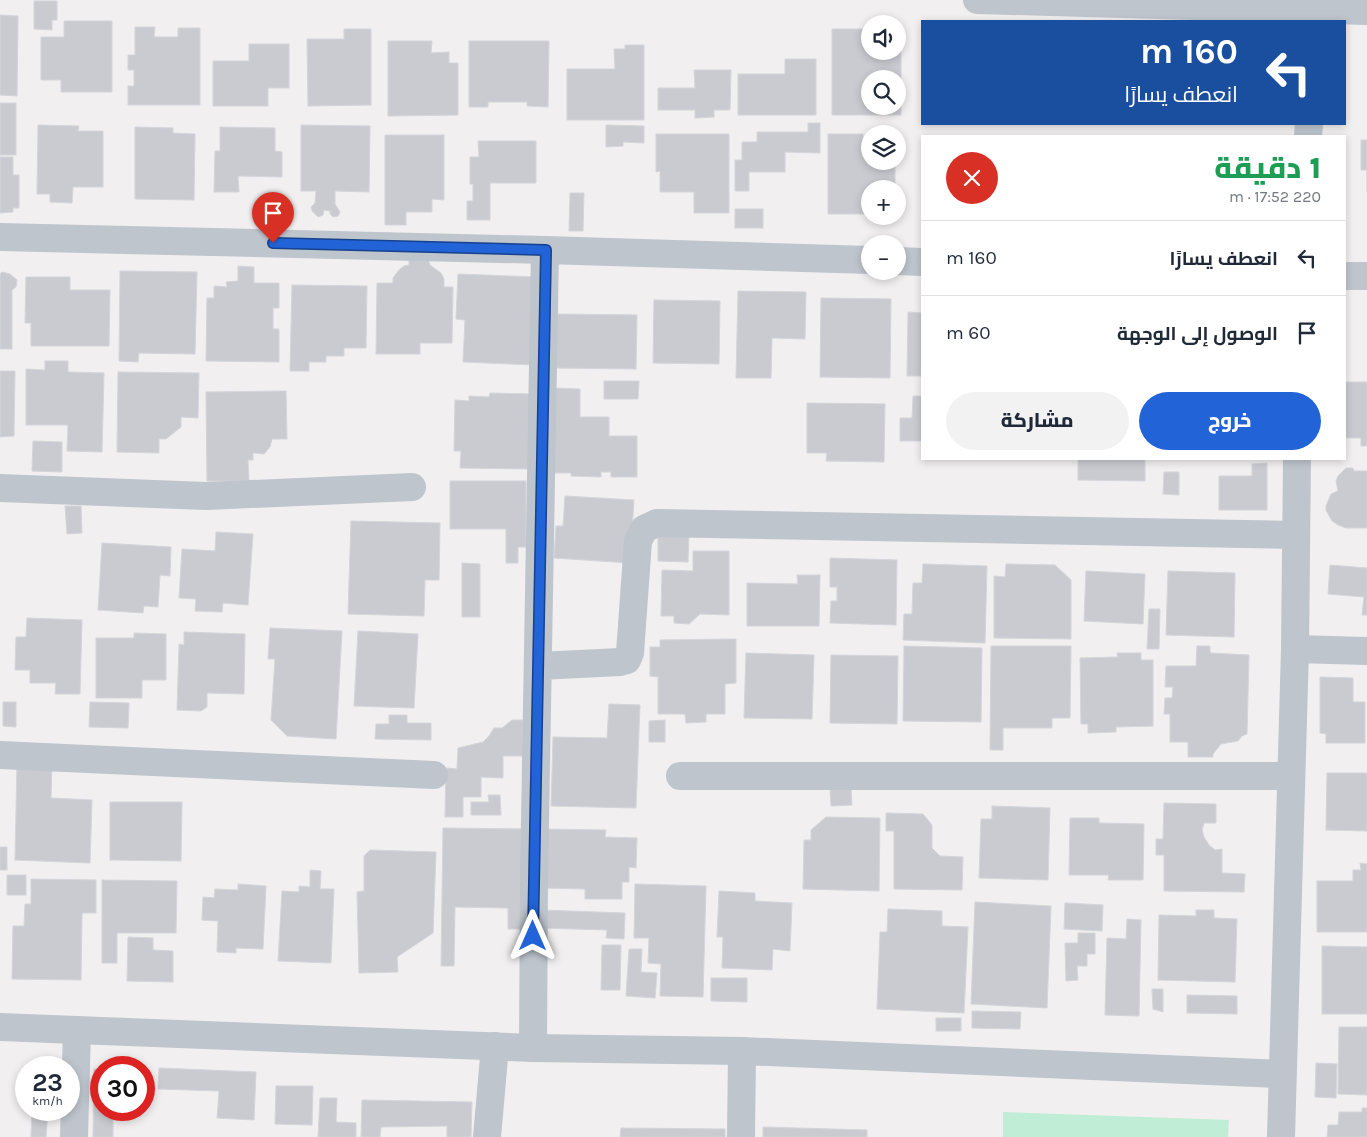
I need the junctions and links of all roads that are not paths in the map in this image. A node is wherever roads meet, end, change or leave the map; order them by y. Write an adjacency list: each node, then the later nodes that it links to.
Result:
1 (977, 0): 2 (street)
2 (1314, 10): 3 (street)
3 (1367, 11)
4 (0, 237): 5 (street)
5 (546, 250): 6 (street); 17 (street)
6 (861, 260)
7 (906, 261): 8 (street)
8 (921, 262)
9 (1346, 276): 10 (street)
10 (1367, 276)
11 (1297, 460): 14 (street)
12 (412, 487): 13 (street)
13 (0, 488)
14 (1295, 535): 15 (street); 17 (street)
15 (1295, 649): 16 (street); 21 (street)
16 (1367, 650)
17 (539, 666): 25 (street)
18 (0, 755): 19 (street)
19 (434, 775)
20 (680, 776): 21 (street)
21 (1291, 776): 27 (street)
22 (0, 1027): 23 (street)
23 (77, 1030): 24 (street); 28 (street)
24 (495, 1046): 25 (street); 29 (street)
25 (532, 1048): 26 (street)
26 (742, 1051): 27 (street); 30 (street)
27 (1281, 1074): 31 (street)
28 (74, 1137)
29 (487, 1137)
30 (742, 1137)
31 (1281, 1137)

